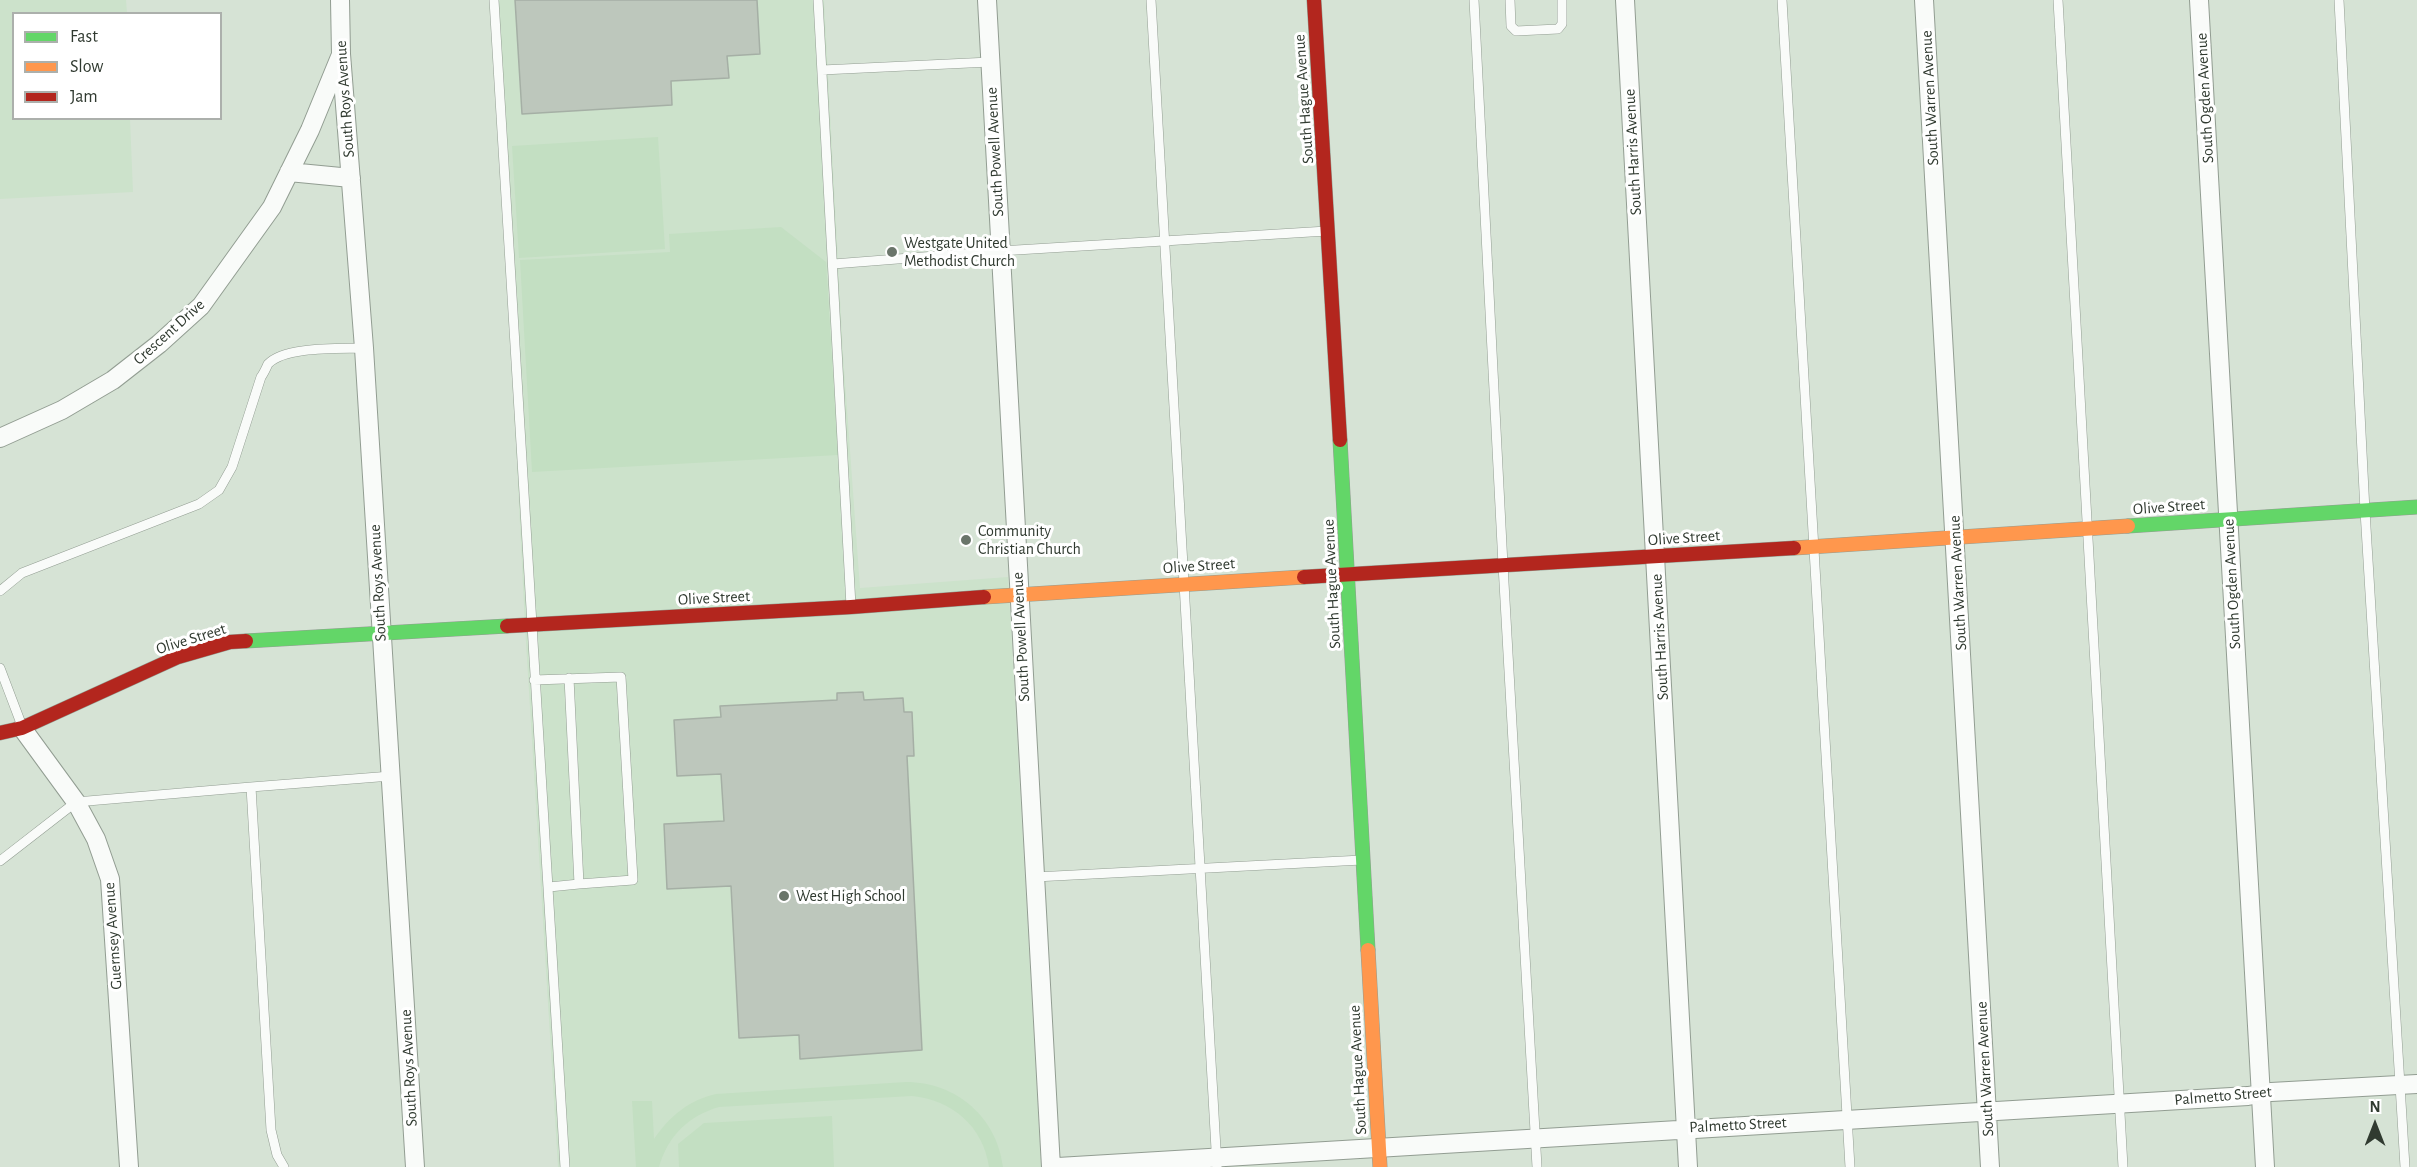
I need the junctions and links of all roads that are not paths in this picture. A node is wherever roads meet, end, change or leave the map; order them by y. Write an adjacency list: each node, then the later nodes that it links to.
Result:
1 (340, 0): 16 (street, South Roys Avenue)
2 (494, 0): 40 (lane)
3 (818, 0): 18 (lane)
4 (987, 0): 17 (street, South Powell Avenue)
5 (1151, 0): 22 (lane)
6 (1314, 0): 21 (street, South Hague Avenue)
7 (1474, 0): 34 (lane)
8 (1510, 0): 9 (lane)
9 (1562, 0)
10 (1625, 0): 33 (street, South Harris Avenue)
11 (1782, 0): 32 (lane)
12 (1924, 0): 31 (street, South Warren Avenue)
13 (2058, 0): 30 (lane)
14 (2199, 0): 29 (street, South Ogden Avenue)
15 (2339, 0): 28 (lane)
16 (341, 54): 19 (street, Crescent Drive); 20 (street, South Roys Avenue)
17 (990, 62): 18 (lane); 23 (street, South Powell Avenue)
18 (822, 70): 24 (lane)
19 (289, 172): 20 (street); 26 (street, Crescent Drive)
20 (351, 178): 25 (street, South Roys Avenue)
21 (1329, 231): 22 (lane); 35 (street, South Hague Avenue)
22 (1165, 242): 23 (lane); 36 (lane)
23 (1000, 251): 24 (lane); 38 (street, South Powell Avenue)
24 (832, 264): 39 (lane)
25 (364, 348): 37 (lane); 41 (street, South Roys Avenue)
26 (0, 438)
27 (2417, 507): 28 (street, Olive Street)
28 (2365, 511): 29 (street, Olive Street); 56 (lane)
29 (2228, 520): 30 (street, Olive Street); 57 (street, South Ogden Avenue)
30 (2088, 528): 31 (street, Olive Street); 58 (lane)
31 (1955, 536): 32 (street, Olive Street); 59 (street, South Warren Avenue)
32 (1815, 546): 33 (street, Olive Street); 60 (lane)
33 (1656, 557): 34 (street, Olive Street); 61 (street, South Harris Avenue)
34 (1503, 565): 35 (street, Olive Street); 62 (lane)
35 (1348, 573): 36 (street, Olive Street); 50 (street, South Hague Avenue)
36 (1184, 583): 38 (street, Olive Street); 52 (lane)
37 (0, 591)
38 (1019, 595): 39 (street, Olive Street); 53 (street, South Powell Avenue)
39 (851, 607): 40 (street, Olive Street)
40 (531, 625): 41 (street, Olive Street); 44 (lane)
41 (381, 633): 45 (street, Olive Street); 47 (street, South Roys Avenue)
42 (0, 668): 45 (lane)
43 (569, 678): 44 (lane); 54 (lane); 54 (lane)
44 (534, 680): 55 (lane)
45 (22, 728): 46 (street, Olive Street); 49 (street, Guernsey Avenue)
46 (0, 733)
47 (391, 776): 48 (lane); 67 (street, South Roys Avenue)
48 (251, 788): 49 (lane); 66 (lane)
49 (76, 802): 51 (lane); 65 (street, Guernsey Avenue)
50 (1364, 860): 52 (lane); 63 (street, South Hague Avenue)
51 (0, 861)
52 (1200, 869): 53 (lane); 64 (lane)
53 (1035, 877): 69 (street, South Powell Avenue)
54 (579, 884): 55 (lane)
55 (549, 887): 68 (lane)
56 (2409, 1084): 57 (street, Palmetto Street); 78 (lane)
57 (2261, 1094): 58 (street, Palmetto Street); 77 (street, South Ogden Avenue)
58 (2120, 1103): 59 (street, Palmetto Street); 76 (lane)
59 (1987, 1110): 60 (street, Palmetto Street); 75 (street, South Warren Avenue)
60 (1848, 1119): 61 (street, Palmetto Street); 74 (lane)
61 (1686, 1128): 62 (street, Palmetto Street); 73 (street, South Harris Avenue)
62 (1536, 1138): 63 (street, Palmetto Street); 72 (lane)
63 (1379, 1148): 64 (street, Palmetto Street); 71 (street, South Hague Avenue)
64 (1217, 1162): 70 (street, Palmetto Street)
65 (129, 1167)
66 (285, 1167)
67 (415, 1167)
68 (565, 1167)
69 (1051, 1167)
70 (1058, 1167)
71 (1380, 1167)
72 (1537, 1167)
73 (1688, 1167)
74 (1850, 1167)
75 (1990, 1167)
76 (2123, 1167)
77 (2265, 1167)
78 (2405, 1167)

